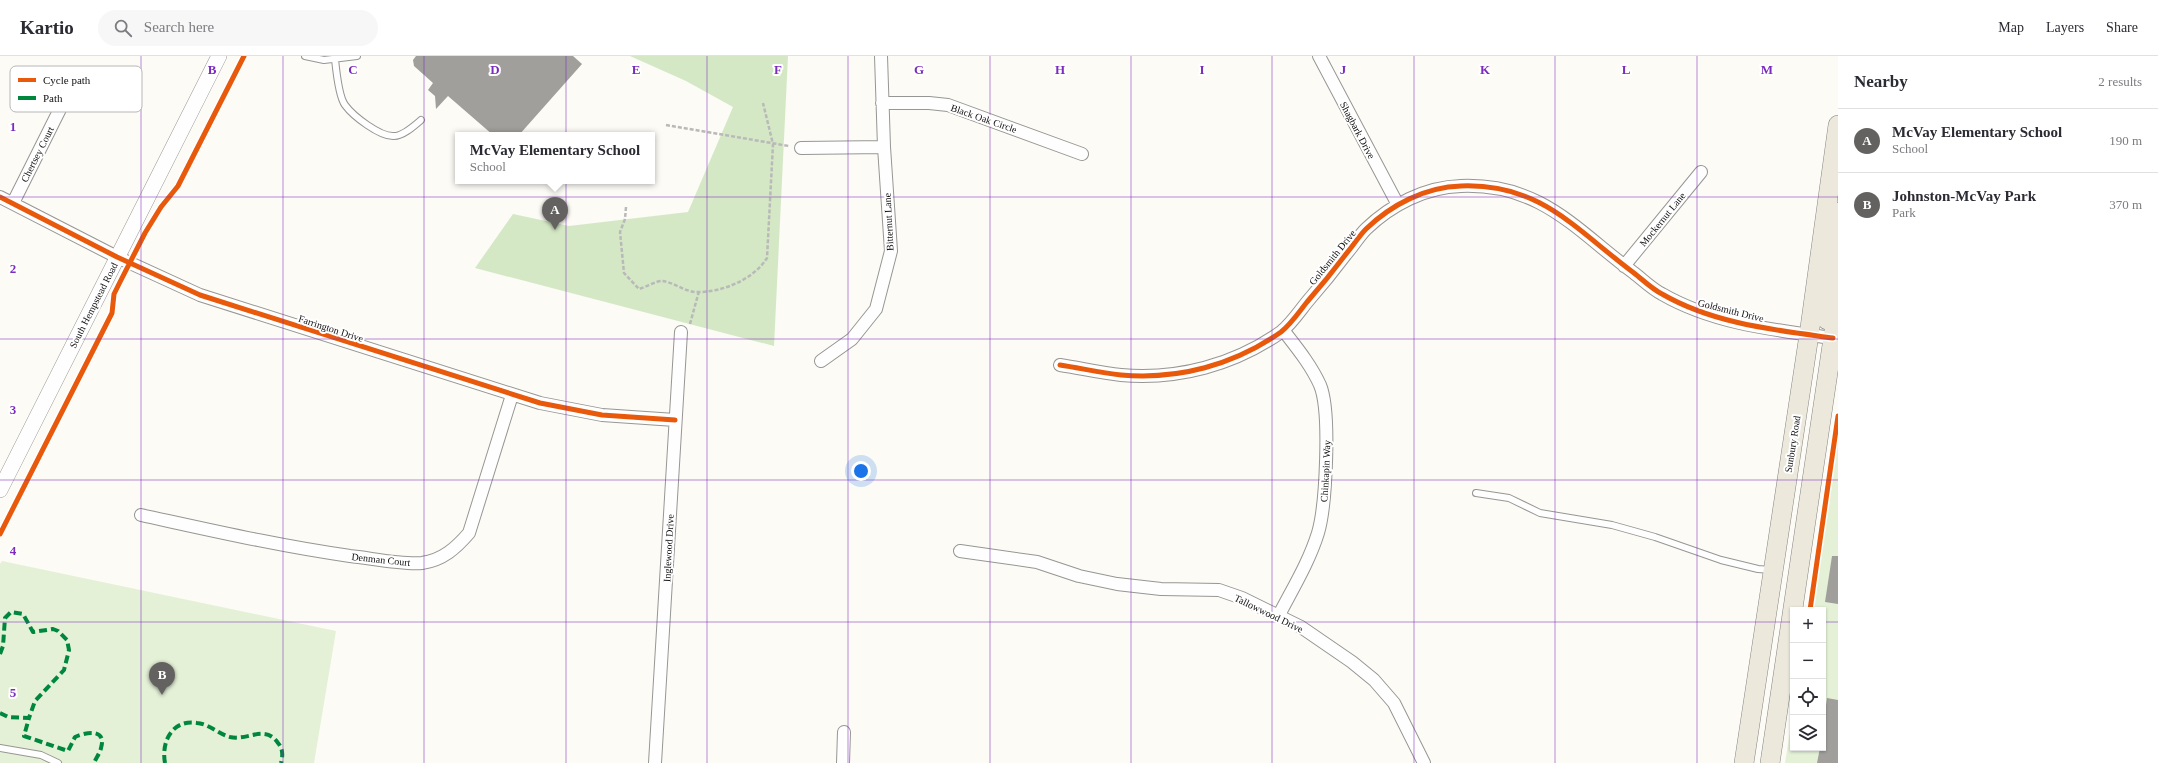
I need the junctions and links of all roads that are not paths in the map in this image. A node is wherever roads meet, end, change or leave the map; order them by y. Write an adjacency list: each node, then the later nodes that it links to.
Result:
1 (220, 56): 19 (street, South Hempstead Road)
2 (305, 56): 6 (lane)
3 (357, 56): 6 (lane)
4 (881, 56): 7 (street, Bitternut Lane)
5 (1319, 56): 18 (street, Shagbark Drive)
6 (335, 59): 9 (lane)
7 (882, 103): 11 (street, Bitternut Lane); 13 (street, Black Oak Circle)
8 (58, 112): 17 (street, Chertsey Court)
9 (421, 120)
10 (1838, 125): 15 (main road, Sunbury Road)
11 (884, 147): 12 (street); 26 (street, Bitternut Lane)
12 (801, 148)
13 (1082, 154)
14 (1701, 172): 20 (street, Mockernut Lane)
15 (1830, 175): 24 (main road, Sunbury Road); 25 (main road)
16 (0, 197): 17 (street, Farrington Drive)
17 (12, 203): 19 (street, Farrington Drive)
18 (1398, 205): 20 (street, Goldsmith Drive); 22 (street, Goldsmith Drive)
19 (117, 257): 28 (street, Farrington Drive); 31 (street, South Hempstead Road)
20 (1624, 266): 24 (street, Goldsmith Drive)
21 (1838, 305): 25 (main road)
22 (1283, 330): 27 (street, Goldsmith Drive); 36 (street, Chinkapin Way)
23 (681, 332): 29 (street, Inglewood Drive)
24 (1809, 335): 25 (street, Goldsmith Drive); 30 (main road); 35 (main road, Sunbury Road)
25 (1836, 338): 30 (main road)
26 (821, 361)
27 (1060, 365)
28 (512, 395): 29 (street, Farrington Drive); 33 (street, Denman Court)
29 (675, 420): 40 (street, Inglewood Drive)
30 (1812, 483): 44 (main road)
31 (0, 490)
32 (1476, 493): 35 (lane)
33 (141, 515)
34 (960, 551): 36 (street, Tallowwood Drive)
35 (1772, 570): 43 (main road, Sunbury Road)
36 (1279, 615): 42 (street, Tallowwood Drive)
37 (844, 732): 41 (street)
38 (0, 748): 39 (lane)
39 (58, 763)
40 (655, 763)
41 (843, 763)
42 (1424, 763)
43 (1744, 763)
44 (1770, 763)

